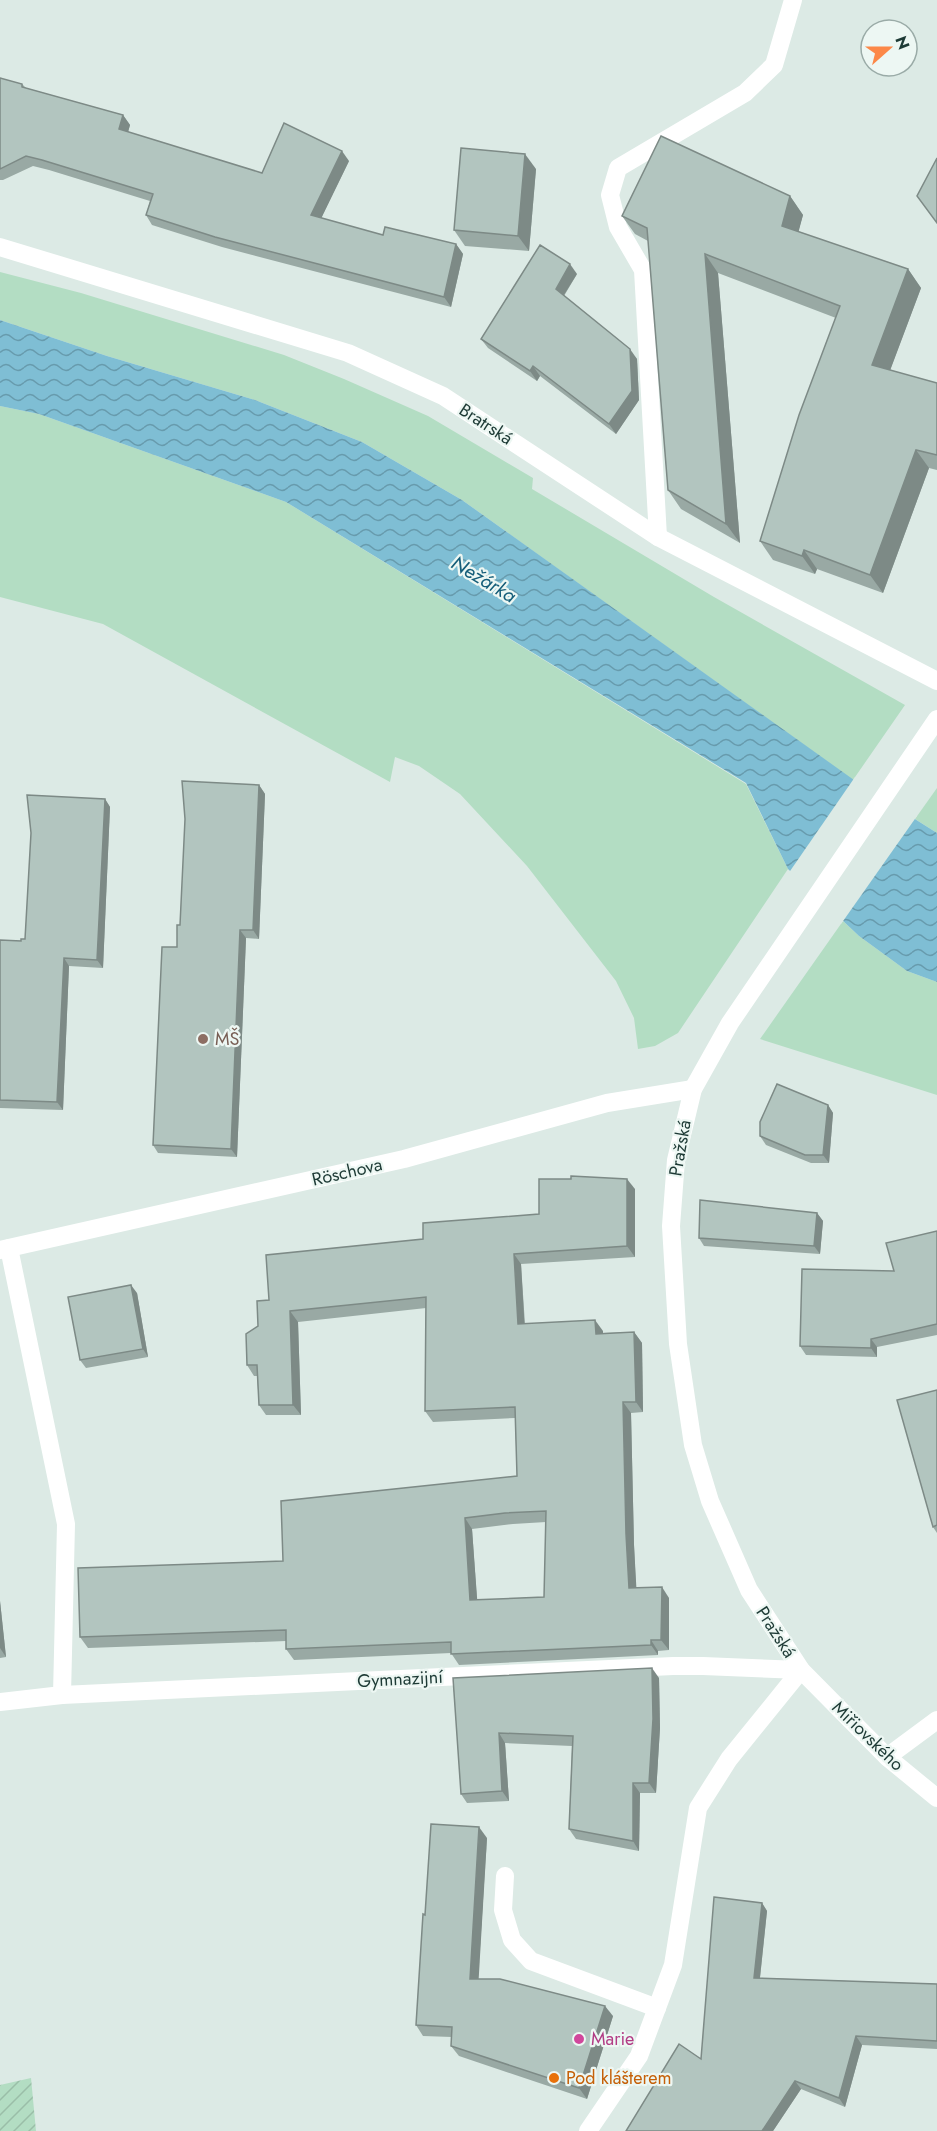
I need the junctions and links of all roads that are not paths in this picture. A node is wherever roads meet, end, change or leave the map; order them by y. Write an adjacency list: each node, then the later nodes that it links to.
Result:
1 (793, 0): 3 (street)
2 (0, 247): 3 (street, Bratrská)
3 (658, 537): 4 (street, Bratrská)
4 (937, 681)
5 (937, 719): 6 (street, Pražská)
6 (693, 1089): 7 (street, Röschova); 8 (street, Pražská)
7 (4, 1249): 9 (street)
8 (801, 1670): 9 (street, Gymnazijní); 12 (street, Miřiovského); 15 (street, Pražská)
9 (62, 1695): 10 (street, Gymnazijní)
10 (0, 1702)
11 (937, 1720): 12 (street)
12 (888, 1757): 13 (street, Miřiovského)
13 (937, 1798)
14 (505, 1876): 15 (street)
15 (657, 2008): 16 (street, Pražská)
16 (588, 2131)

